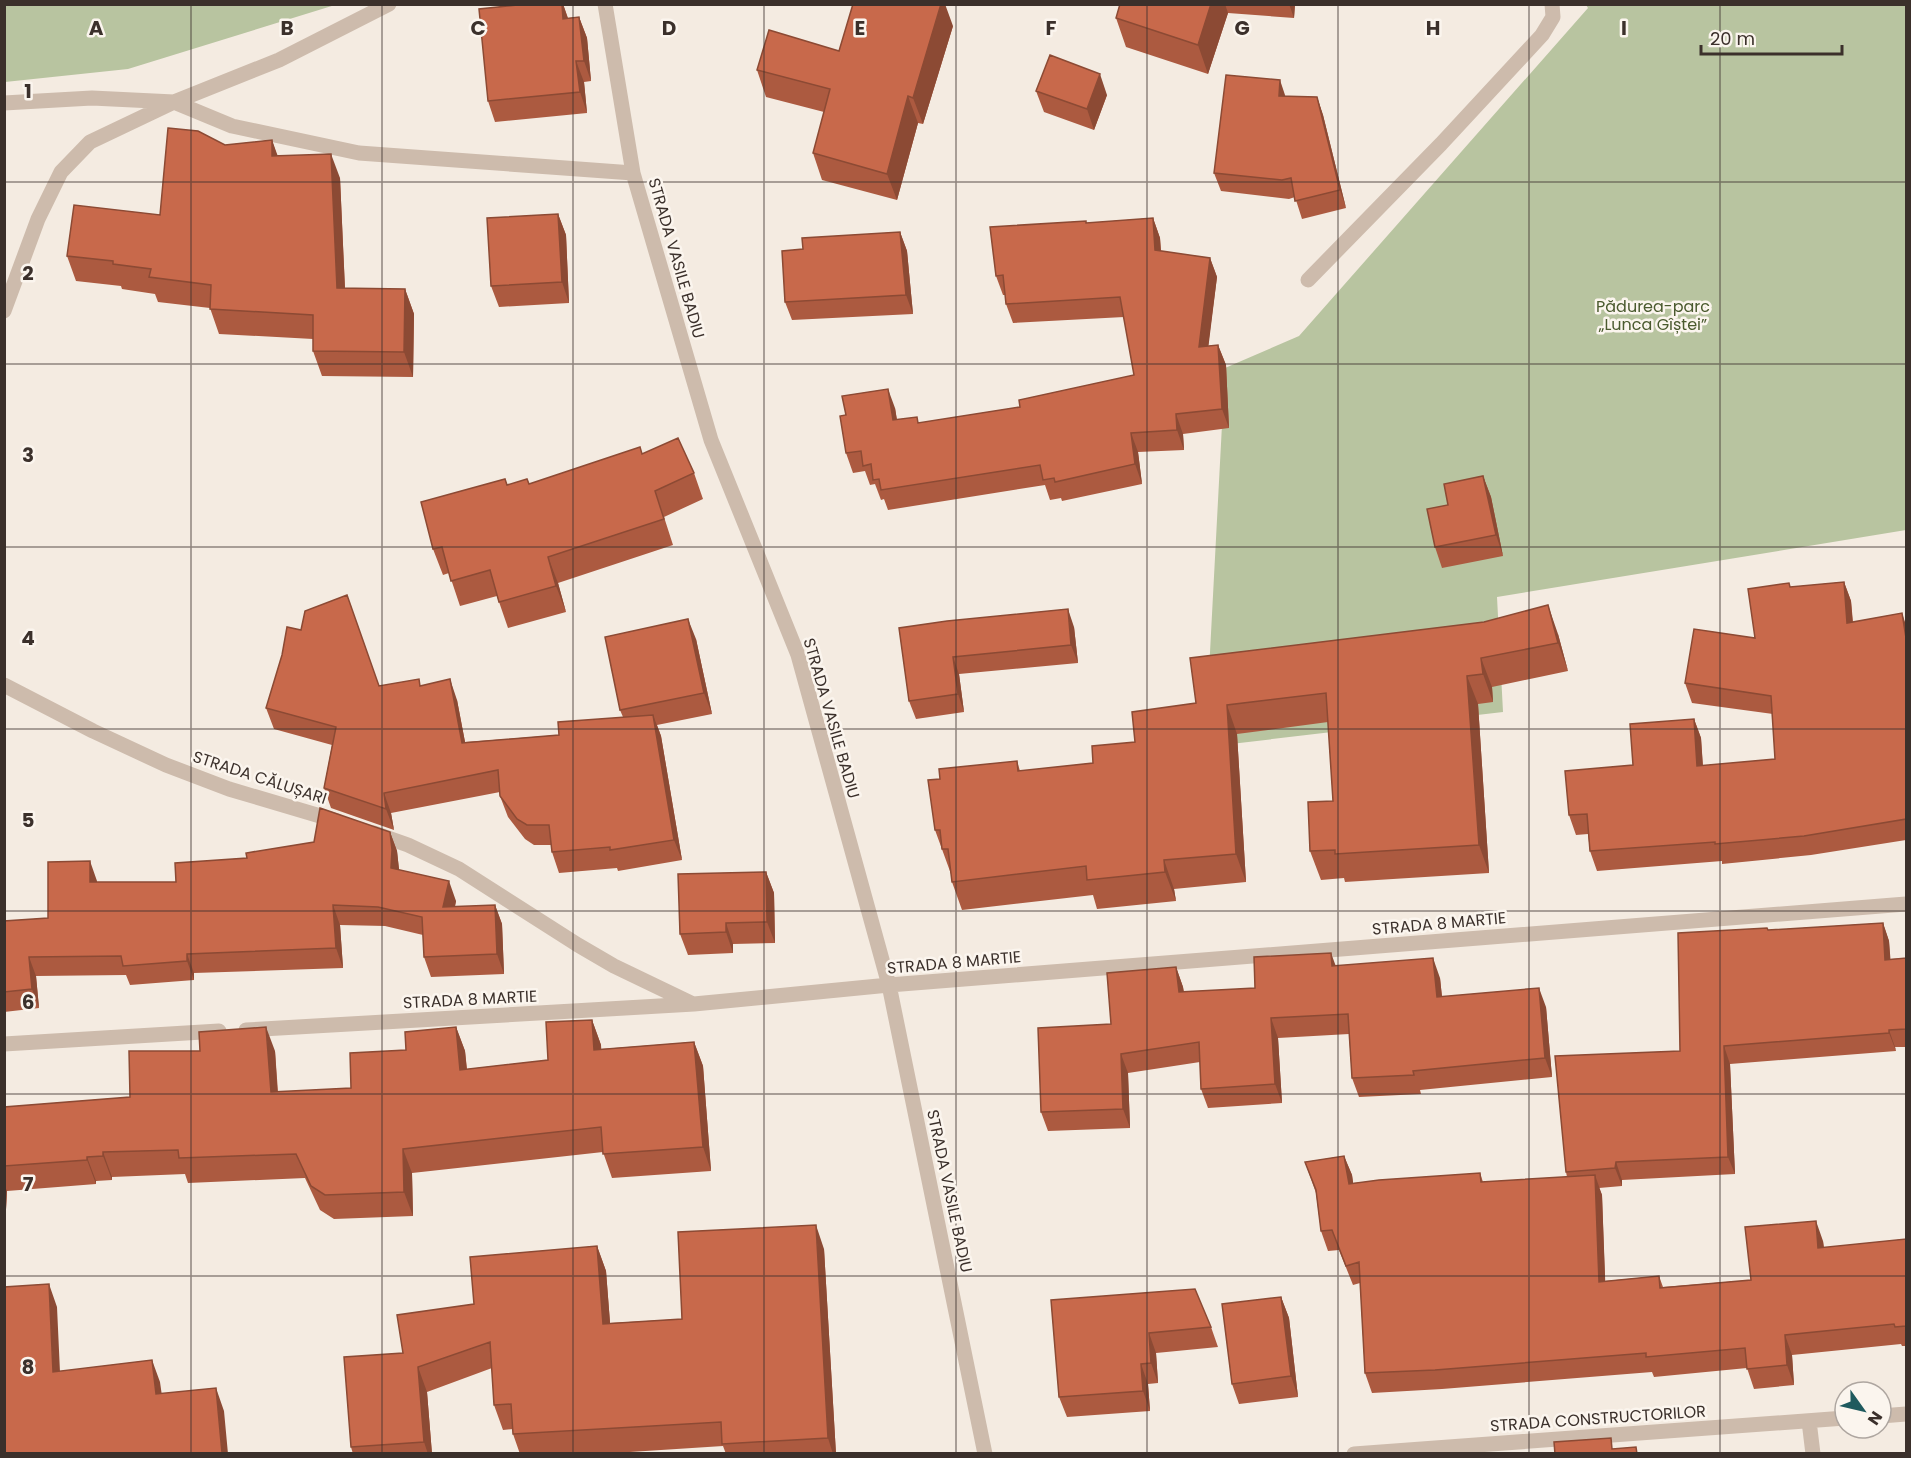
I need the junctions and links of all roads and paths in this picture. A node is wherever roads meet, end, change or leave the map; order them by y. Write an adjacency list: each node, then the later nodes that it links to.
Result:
1 (389, 4): 4 (street)
2 (605, 4): 6 (street, STRADA VASILE BADIU)
3 (1552, 4): 7 (street)
4 (174, 102): 5 (street); 6 (street); 8 (street)
5 (4, 103)
6 (633, 174): 11 (street, STRADA VASILE BADIU)
7 (1308, 280)
8 (4, 311)
9 (4, 685): 12 (street, STRADA CĂLUȘARI)
10 (1906, 904): 11 (street, STRADA 8 MARTIE)
11 (889, 985): 12 (street, STRADA 8 MARTIE); 16 (street, STRADA VASILE BADIU)
12 (694, 1004): 13 (street, STRADA 8 MARTIE)
13 (4, 1044)
14 (1833, 1419): 15 (street, STRADA CONSTRUCTORILOR)
15 (1809, 1421): 17 (street, STRADA CONSTRUCTORILOR); 18 (street)
16 (985, 1454)
17 (1354, 1454)
18 (1813, 1454)

